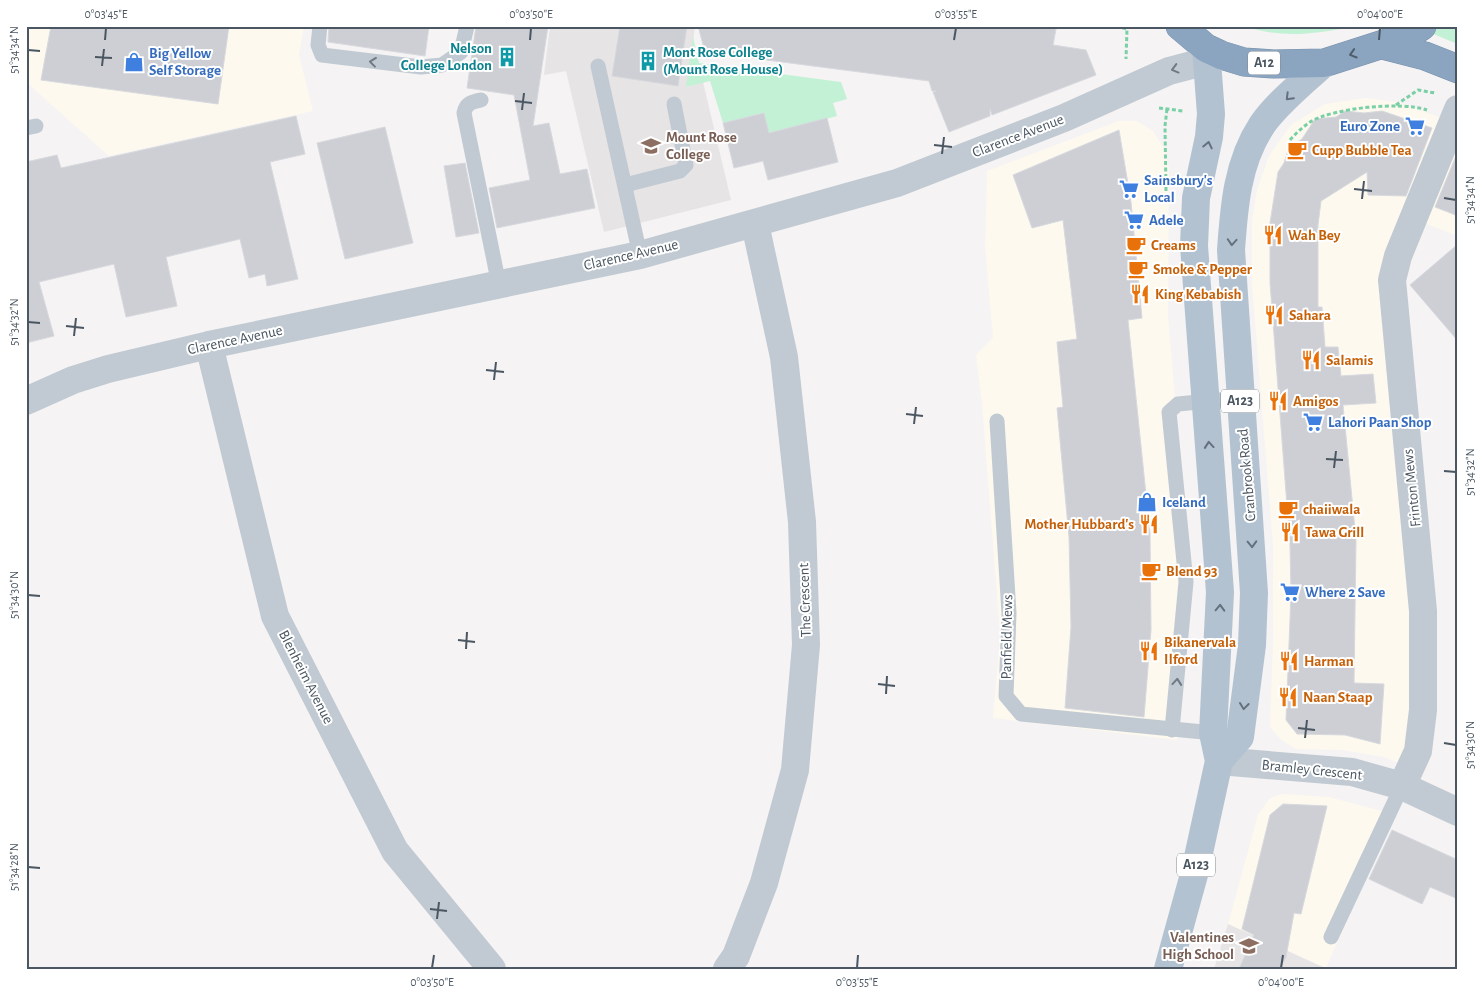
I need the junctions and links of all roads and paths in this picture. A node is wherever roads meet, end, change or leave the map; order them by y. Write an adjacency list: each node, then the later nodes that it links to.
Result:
1 (320, 26): 2 (lane, one-way to 1)
2 (467, 26)
3 (1116, 26): 6 (path)
4 (1180, 26): 8 (highway, A12)
5 (1422, 26): 7 (highway)
6 (1126, 28): 11 (path)
7 (1382, 45): 9 (highway, A12, one-way to 9); 12 (highway)
8 (1211, 55): 9 (highway, A12); 22 (street, Clarence Avenue, one-way to 22); 27 (main road, A123, one-way to 8)
9 (1324, 63): 26 (main road, Cranbrook Road / A123, one-way to 26)
10 (598, 66): 20 (lane)
11 (1126, 66)
12 (1458, 69)
13 (1432, 92): 16 (path)
14 (481, 100): 24 (lane)
15 (674, 104): 20 (lane)
16 (1395, 106): 18 (path); 19 (path)
17 (1166, 109): 21 (path)
18 (1456, 114): 33 (street, Frinton Mews)
19 (1284, 147)
20 (625, 185): 23 (lane)
21 (1167, 200)
22 (755, 224): 23 (street, Clarence Avenue); 37 (street, The Crescent)
23 (640, 255): 24 (street, Clarence Avenue)
24 (499, 284): 25 (street, Clarence Avenue)
25 (209, 345): 28 (street, Clarence Avenue); 36 (street, Blenheim Avenue)
26 (1240, 398): 27 (lane); 32 (main road, Cranbrook Road / A123, one-way to 32)
27 (1205, 400): 30 (lane, one-way to 27); 31 (main road, A123, one-way to 27)
28 (26, 401)
29 (997, 421): 30 (lane, Panfield Mews)
30 (1172, 730): 31 (lane, Panfield Mews)
31 (1213, 733): 32 (main road, A123)
32 (1219, 760): 33 (street, Bramley Crescent); 38 (main road, A123)
33 (1402, 786): 34 (street, Bramley Crescent); 35 (lane)
34 (1458, 812)
35 (1331, 937)
36 (492, 969)
37 (727, 969)
38 (1168, 969)

